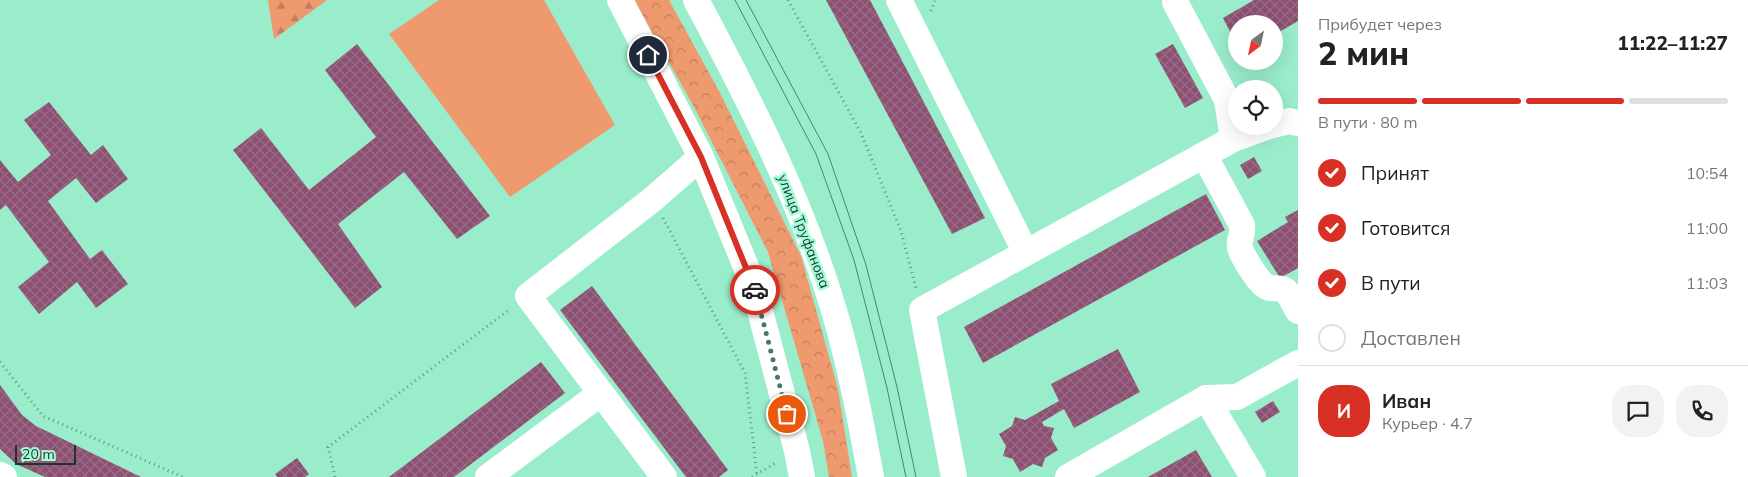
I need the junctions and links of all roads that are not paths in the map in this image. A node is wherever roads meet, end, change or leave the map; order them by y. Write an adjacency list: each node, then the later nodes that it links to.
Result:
1 (620, 0): 10 (street)
2 (696, 0): 21 (street, улица Труфанова)
3 (899, 0): 11 (street)
4 (1175, 2): 8 (street)
5 (1283, 123): 6 (street)
6 (1298, 123)
7 (1244, 135): 8 (street)
8 (1233, 139): 9 (street)
9 (1204, 155): 11 (street); 12 (street)
10 (701, 157): 14 (street); 20 (street)
11 (1026, 253): 22 (street)
12 (1298, 311)
13 (1298, 363): 15 (street)
14 (601, 393): 18 (street); 19 (street)
15 (1206, 398): 23 (street); 24 (street)
16 (0, 475): 17 (street)
17 (4, 477)
18 (488, 477)
19 (664, 477)
20 (802, 477)
21 (871, 477)
22 (954, 477)
23 (1068, 477)
24 (1253, 477)

